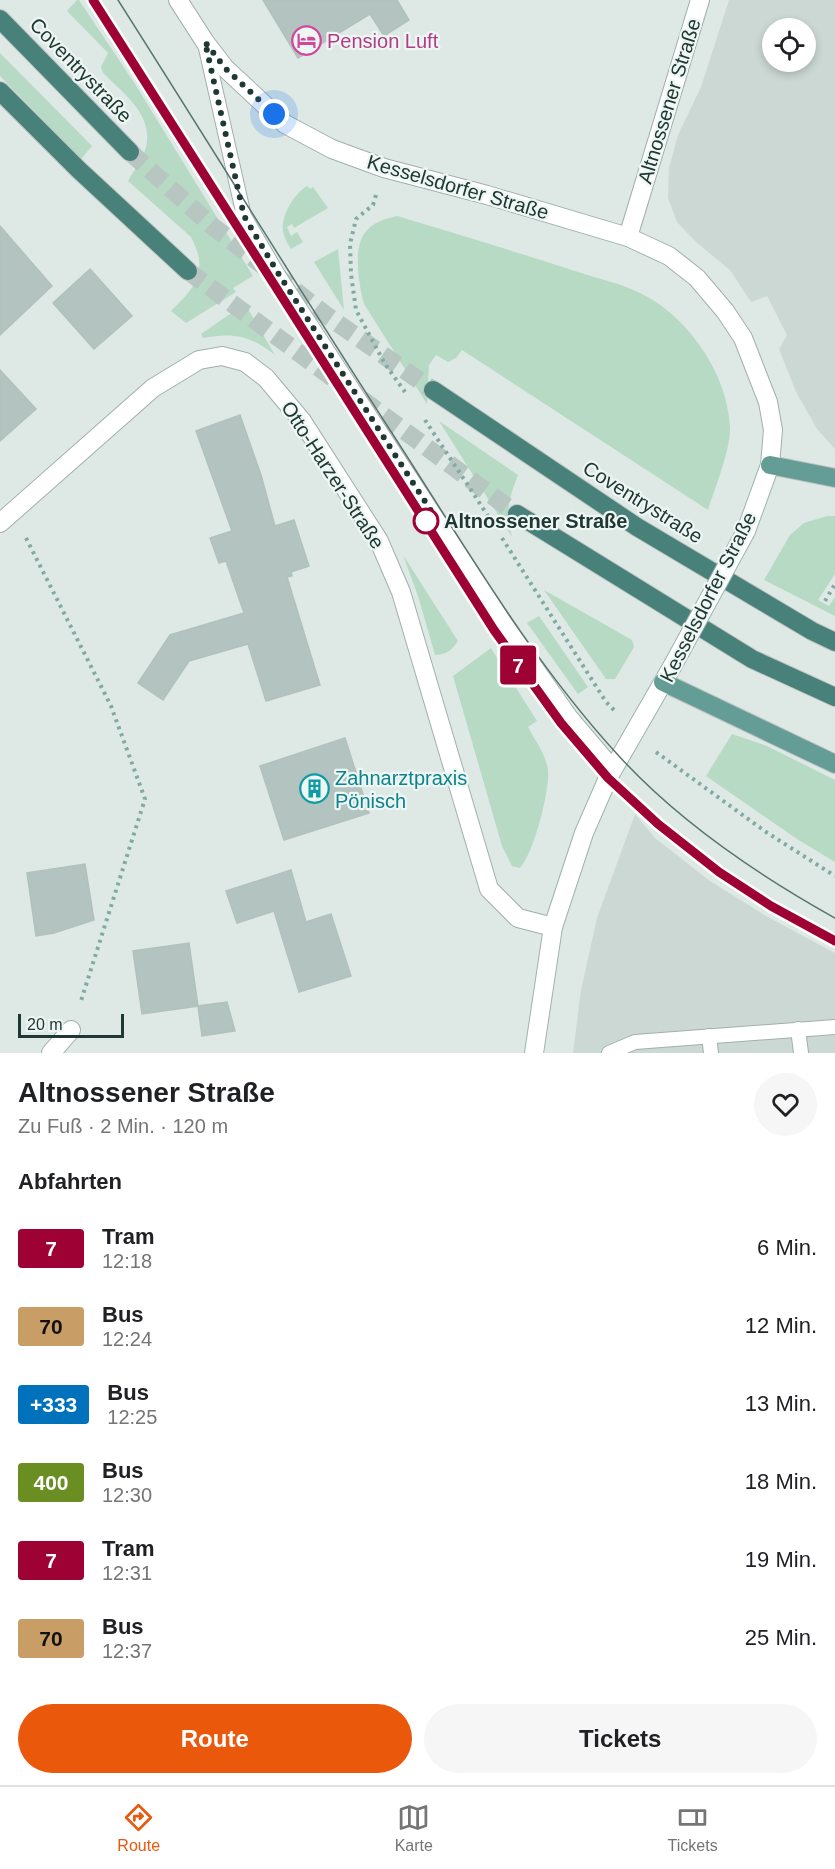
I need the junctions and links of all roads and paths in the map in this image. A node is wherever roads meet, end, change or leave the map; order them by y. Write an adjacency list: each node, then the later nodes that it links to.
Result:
1 (178, 0): 4 (street, Kesselsdorfer Straße)
2 (700, 0): 7 (street, Altnossener Straße)
3 (0, 19): 6 (highway, Coventrystraße)
4 (205, 42): 7 (street, Kesselsdorfer Straße); 23 (lane)
5 (0, 91): 8 (highway)
6 (130, 152)
7 (628, 237): 10 (street, Kesselsdorfer Straße)
8 (188, 271)
9 (433, 390): 17 (highway, Coventrystraße)
10 (770, 465): 11 (main road); 18 (street, Kesselsdorfer Straße, bridge)
11 (835, 478)
12 (517, 514): 19 (highway)
13 (7, 517): 25 (street, Otto-Harzer-Straße); 28 (path)
14 (521, 568): 20 (path)
15 (835, 584): 16 (path)
16 (825, 601)
17 (835, 642)
18 (663, 682): 22 (main road); 23 (street, Kesselsdorfer Straße)
19 (835, 697)
20 (606, 702)
21 (655, 751): 24 (path)
22 (835, 764)
23 (614, 768): 25 (street, Kesselsdorfer Straße)
24 (835, 876)
25 (553, 927): 31 (street, Kesselsdorfer Straße)
26 (835, 1027): 27 (lane)
27 (798, 1029): 29 (lane); 34 (lane)
28 (71, 1030): 30 (street)
29 (709, 1036): 32 (lane); 33 (lane)
30 (51, 1053)
31 (534, 1053)
32 (609, 1053)
33 (711, 1053)
34 (801, 1053)

